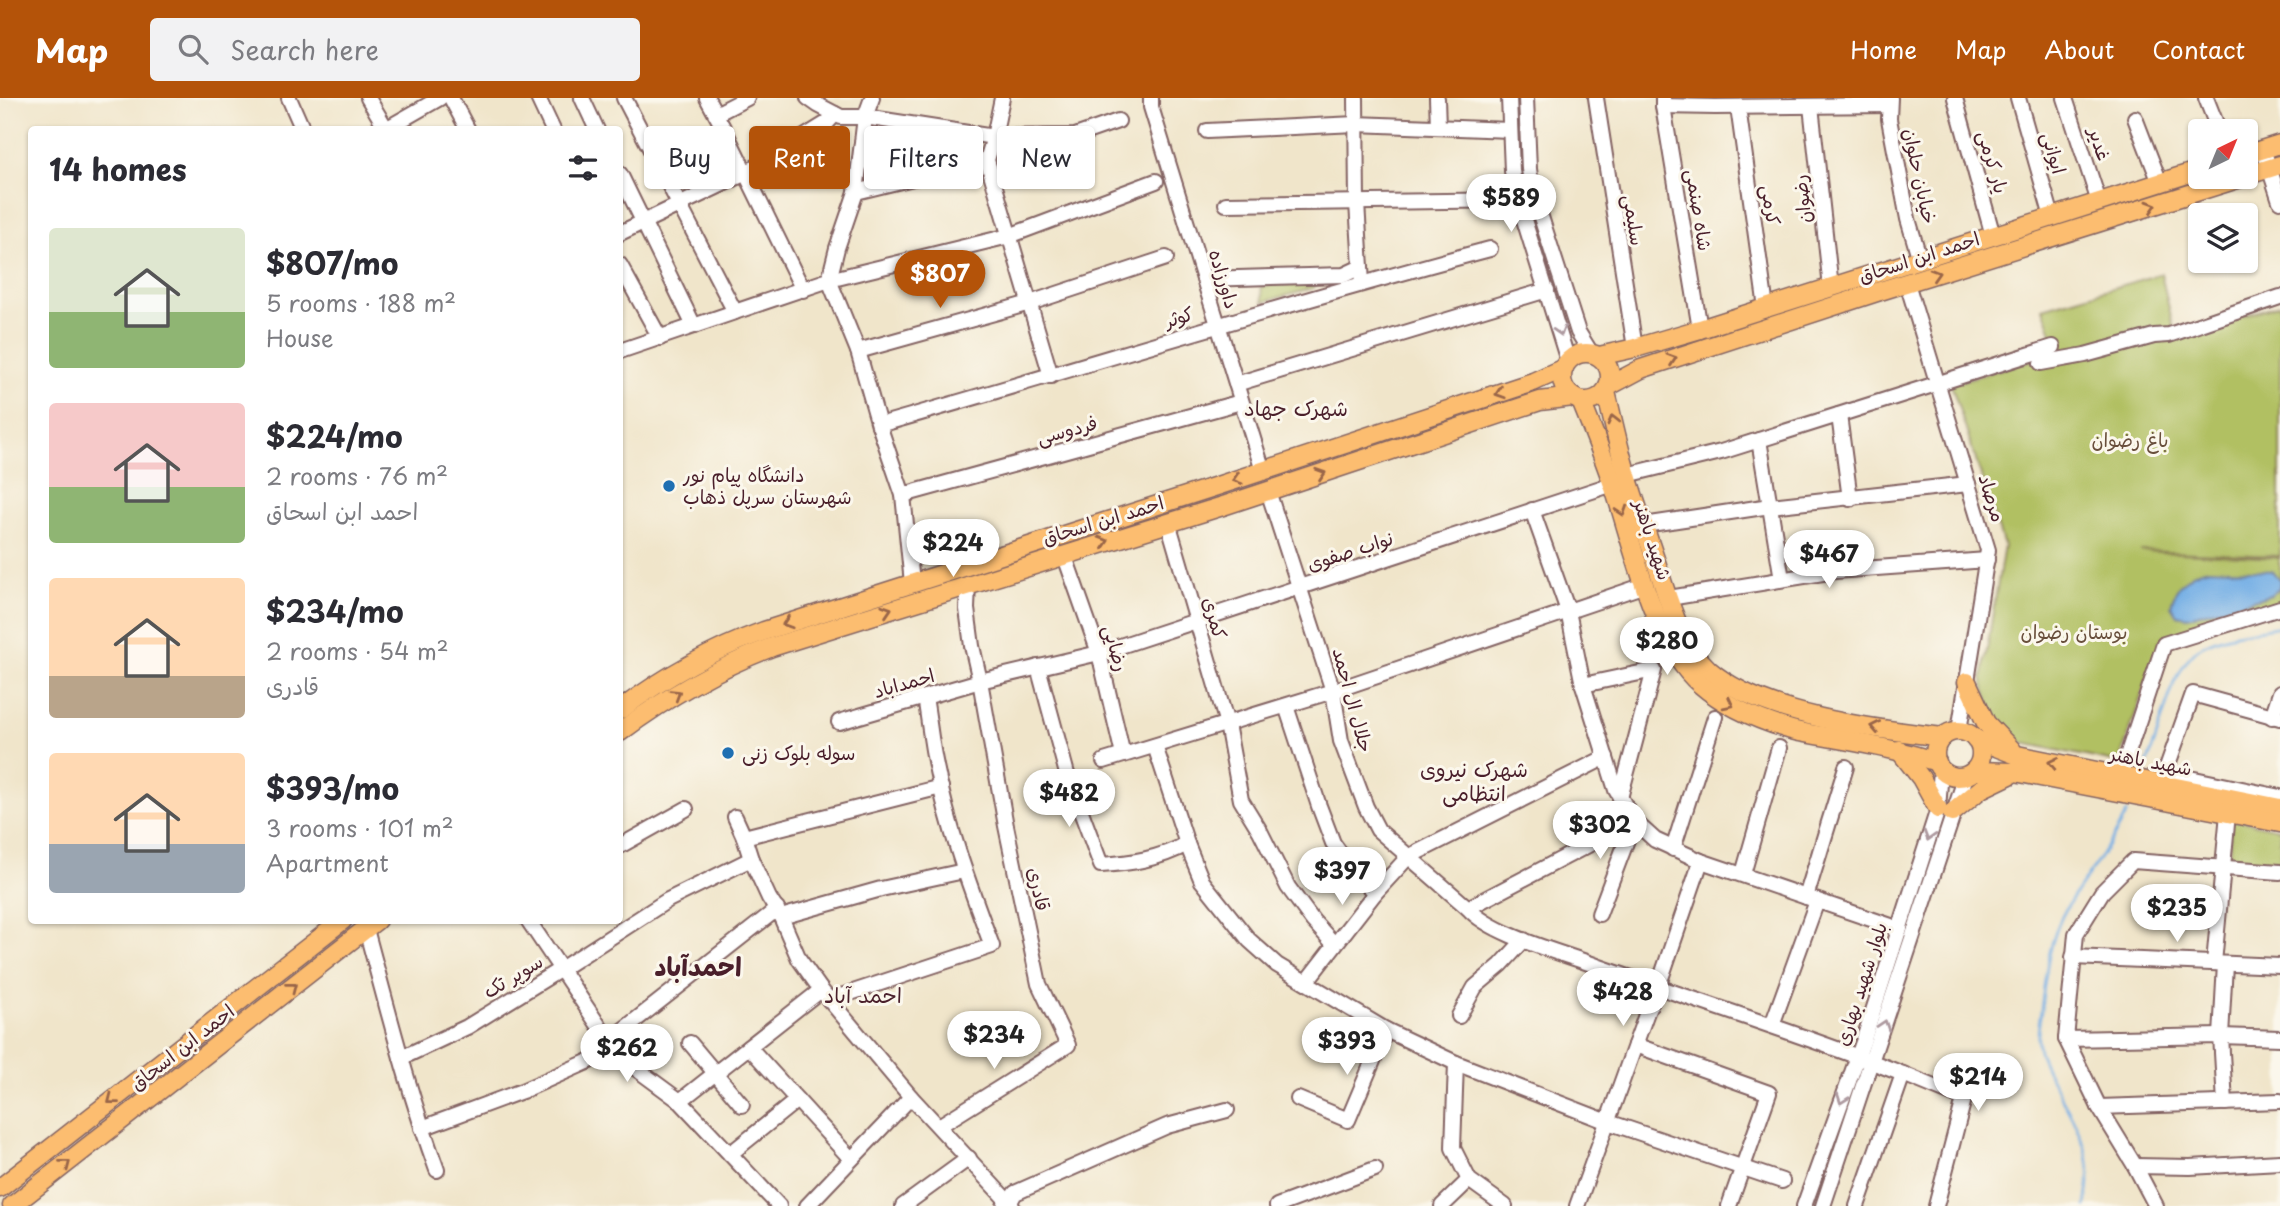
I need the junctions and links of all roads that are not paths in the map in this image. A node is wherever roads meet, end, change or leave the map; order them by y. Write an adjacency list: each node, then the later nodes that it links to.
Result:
1 (289, 98): 34 (street)
2 (368, 98): 35 (street)
3 (440, 98): 36 (street)
4 (451, 98): 37 (street)
5 (538, 98): 38 (street)
6 (582, 98): 39 (street)
7 (624, 98): 59 (street)
8 (707, 98): 27 (street)
9 (747, 98): 27 (street)
10 (808, 98): 28 (street)
11 (872, 98): 29 (street)
12 (1002, 98): 43 (street)
13 (1151, 98): 71 (street, داورزاده)
14 (1356, 98): 33 (street)
15 (1437, 98): 40 (street)
16 (1508, 98): 41 (street)
17 (1526, 98): 90 (street)
18 (1596, 98): 87 (street, سلیمی)
19 (1955, 98): 65 (street, یار کرمی)
20 (2018, 98): 61 (street, ایوانی)
21 (2065, 98): 57 (street, غدیر)
22 (2206, 98): 31 (street)
23 (1890, 101): 25 (street); 68 (street, خیابان حلوان)
24 (1663, 102): 26 (street); 84 (street, شاه صنمی)
25 (1811, 106): 26 (street); 75 (street, رضوان)
26 (1738, 107): 80 (street, کرمی)
27 (716, 114): 48 (street)
28 (835, 114): 29 (street); 48 (street)
29 (865, 117): 43 (street); 54 (street)
30 (2135, 118): 52 (street)
31 (2214, 119)
32 (1118, 121): 43 (street)
33 (1356, 124): 40 (street); 42 (street); 58 (street)
34 (301, 126)
35 (384, 126)
36 (391, 126)
37 (466, 126)
38 (551, 126)
39 (595, 126)
40 (1438, 127): 41 (street)
41 (1510, 130): 55 (street)
42 (1207, 131)
43 (994, 137): 45 (street)
44 (2272, 147): 46 (street)
45 (987, 160): 54 (street); 64 (street)
46 (2275, 167): 47 (main road, احمد ابن اسحاق); 56 (street)
47 (2258, 172)
48 (746, 173): 59 (street); 76 (street)
49 (2188, 174): 52 (main road, احمد ابن اسحاق)
50 (623, 180): 62 (street)
51 (1156, 181): 64 (street)
52 (2160, 183): 57 (main road, احمد ابن اسحاق)
53 (2204, 189): 74 (main road, احمد ابن اسحاق, one-way to 53)
54 (856, 192): 72 (street)
55 (1518, 200): 58 (street); 77 (street)
56 (2280, 201)
57 (2099, 202): 61 (main road, احمد ابن اسحاق)
58 (1357, 203): 60 (street); 69 (street)
59 (680, 204): 62 (street); 81 (street)
60 (1226, 204)
61 (2052, 218): 65 (main road, احمد ابن اسحاق)
62 (643, 221): 63 (street); 82 (street)
63 (623, 231)
64 (1009, 236): 72 (street); 79 (street)
65 (1993, 236): 68 (main road, احمد ابن اسحاق)
66 (1490, 249): 73 (street, کوثر)
67 (1166, 258): 79 (street)
68 (1920, 260): 75 (main road, احمد ابن اسحاق)
69 (1361, 267): 71 (street); 73 (street)
70 (623, 270): 85 (street)
71 (1204, 279): 83 (street, داورزاده)
72 (829, 280): 76 (street); 89 (street)
73 (1362, 283): 83 (street, کوثر)
74 (1907, 283): 94 (street, مرصاد); 96 (main road, احمد ابن اسحاق, one-way to 74)
75 (1831, 288): 80 (main road, احمد ابن اسحاق)
76 (803, 290): 81 (street)
77 (1547, 290): 92 (street, one-way to 92); 95 (street)
78 (2280, 297): 91 (street)
79 (1030, 303): 89 (street); 93 (street)
80 (1766, 308): 84 (main road, احمد ابن اسحاق)
81 (736, 312): 82 (street)
82 (694, 326): 85 (street)
83 (1218, 326): 93 (street, کوثر); 95 (street, داورزاده)
84 (1700, 329): 87 (main road, احمد ابن اسحاق)
85 (660, 338): 88 (street)
86 (2053, 347): 94 (street, نواب صفوی)
87 (1635, 348): 90 (main road, احمد ابن اسحاق)
88 (623, 350)
89 (858, 351): 100 (street)
90 (1595, 355): 92 (main road); 96 (main road)
91 (2041, 363)
92 (1566, 364): 97 (main road); 102 (main road, احمد ابن اسحاق, one-way to 102)
93 (1051, 376): 100 (street, کوثر)
94 (1938, 383): 99 (street, نواب صفوی); 104 (street, مرصاد)
95 (1236, 384): 98 (street, داورزاده)
96 (1608, 389): 97 (main road); 103 (main road, شهید باهنر, one-way to 96)
97 (1577, 399): 103 (main road, شهید باهنر); 105 (main road, احمد ابن اسحاق, one-way to 97)
98 (1241, 402): 102 (street, داورزاده); 106 (street, فردوسی)
99 (1839, 415): 101 (street, نواب صفوی); 107 (street)
100 (879, 425): 106 (street)
101 (1759, 440): 103 (street, نواب صفوی); 108 (street)
102 (1263, 471): 114 (main road, احمد ابن اسحاق, one-way to 114)
103 (1620, 480): 109 (street, نواب صفوی); 111 (main road, شهید باهنر); 115 (main road, شهید باهنر, one-way to 115)
104 (1968, 484): 107 (street); 113 (street, مرصاد)
105 (1268, 491): 110 (main road, احمد ابن اسحاق); 118 (street, جلال ال احمد)
106 (903, 495): 117 (street)
107 (1850, 499): 108 (street)
108 (1770, 506): 111 (street); 116 (street)
109 (1532, 510): 118 (street, نواب صفوی); 121 (street)
110 (1168, 522): 112 (main road, احمد ابن اسحاق, one-way to 110); 122 (street, کمری)
111 (1644, 525): 115 (main road, شهید باهنر)
112 (1065, 554): 114 (main road, احمد ابن اسحاق); 123 (street, رضایی)
113 (1987, 560): 116 (street); 126 (street, مرصاد)
114 (967, 575): 117 (main road, احمد ابن اسحاق); 125 (street, قادری)
115 (1649, 578): 119 (main road, شهید باهنر); 121 (street)
116 (1782, 579): 119 (street)
117 (924, 586): 132 (main road, احمد ابن اسحاق, one-way to 132); 137 (main road, احمد ابن اسحاق, one-way to 117)
118 (1300, 587): 122 (street, نواب صفوی); 128 (street, جلال ال احمد)
119 (1664, 601): 138 (main road, شهید باهنر, one-way to 119); 141 (main road, شهید باهنر, one-way to 141)
120 (2280, 608): 149 (street)
121 (1568, 611): 127 (street); 128 (street)
122 (1196, 621): 123 (street, نواب صفوی); 136 (street, کمری)
123 (1099, 653): 124 (street, نواب صفوی); 142 (street, رضایی)
124 (1038, 667): 125 (street, احمداباد); 163 (street)
125 (980, 681): 130 (street, احمداباد); 218 (street, قادری)
126 (1967, 681): 138 (street, مرصاد); 145 (main road)
127 (1583, 685): 143 (street); 153 (street)
128 (1333, 691): 131 (street); 165 (street, جلال ال احمد)
129 (2280, 693): 134 (street)
130 (925, 697): 135 (street, احمداباد); 151 (street)
131 (1286, 706): 136 (street); 172 (street)
132 (623, 708)
133 (1715, 717): 164 (street)
134 (2276, 718): 150 (street)
135 (839, 722)
136 (1227, 724): 139 (street); 182 (street, کمری)
137 (623, 730)
138 (1959, 736): 145 (main road, شهید باهنر); 146 (main road); 148 (main road)
139 (1155, 746): 142 (street); 163 (street)
140 (1779, 748): 171 (street)
141 (1899, 750): 146 (main road, شهید باهنر); 156 (main road)
142 (1123, 755): 144 (street)
143 (1606, 757): 153 (street); 165 (street)
144 (1104, 761)
145 (2016, 764): 148 (main road, شهید باهنر); 149 (main road, شهید باهنر); 156 (main road)
146 (1939, 766): 148 (main road); 156 (street, بلوار شهید بهاری)
147 (1846, 767): 173 (street)
148 (1970, 774): 156 (street, بلوار شهید بهاری)
149 (2118, 785): 150 (main road, شهید باهنر)
150 (2162, 786): 152 (street); 154 (main road, شهید باهنر); 157 (main road, شهید باهنر)
151 (941, 787): 161 (street); 169 (street)
152 (2280, 797)
153 (1620, 798): 159 (street)
154 (2280, 808)
155 (686, 809): 162 (street)
156 (1945, 811): 180 (street, بلوار شهید بهاری, one-way to 180); 204 (street, بلوار شهید بهاری, one-way to 156)
157 (2228, 813): 160 (main road, شهید باهنر); 168 (street)
158 (735, 817): 161 (street)
159 (1634, 821): 164 (street); 174 (street); 176 (street)
160 (2280, 823)
161 (744, 836): 166 (street)
162 (623, 844)
163 (1187, 844): 187 (street)
164 (1673, 849): 167 (street)
165 (1408, 857): 172 (street); 174 (street, جلال ال احمد)
166 (751, 859): 175 (street); 186 (street, سوپر تک)
167 (1701, 861): 171 (street); 188 (street)
168 (2223, 867): 170 (street); 183 (street); 184 (street)
169 (964, 872): 175 (street); 189 (street)
170 (2280, 872)
171 (1743, 874): 173 (street)
172 (1375, 893): 182 (street)
173 (1811, 899): 180 (street); 192 (street)
174 (1468, 908): 181 (street, جلال ال احمد)
175 (779, 913): 189 (street); 200 (street)
176 (1599, 914)
177 (338, 924): 190 (main road, احمد ابن اسحاق)
178 (531, 924): 186 (street)
179 (371, 925): 193 (main road, احمد ابن اسحاق, one-way to 179); 203 (street)
180 (1900, 929): 202 (street, بلوار شهید بهاری)
181 (1524, 940): 188 (street, جلال ال احمد); 191 (street)
182 (1334, 944): 187 (street)
183 (2073, 957): 184 (street); 197 (street)
184 (2219, 963): 185 (street); 195 (street)
185 (2280, 966)
186 (561, 969): 200 (street); 203 (street, سوپر تک)
187 (1306, 982): 194 (street)
188 (1658, 987): 192 (street, جلال ال احمد); 199 (street)
189 (825, 995): 201 (street); 208 (street)
190 (224, 1012): 193 (main road); 230 (main road, احمد ابن اسحاق, one-way to 230)
191 (1460, 1016)
192 (1772, 1025): 202 (street, جلال ال احمد)
193 (238, 1030): 232 (main road, احمد ابن اسحاق, one-way to 193)
194 (1386, 1030): 205 (street); 209 (street)
195 (2221, 1036): 196 (street); 197 (street); 213 (street)
196 (2280, 1038)
197 (2066, 1039): 215 (street)
198 (690, 1043): 206 (street)
199 (1635, 1045): 217 (street); 225 (street)
200 (610, 1046): 211 (street); 219 (street)
201 (749, 1047): 206 (street); 210 (street)
202 (1858, 1055): 204 (street, جلال ال احمد); 241 (street, بلوار شهید بهاری, one-way to 241)
203 (401, 1058): 219 (street)
204 (1873, 1062): 207 (street, جلال ال احمد); 242 (street, بلوار شهید بهاری)
205 (1456, 1063): 217 (street); 228 (street)
206 (716, 1073): 211 (street); 214 (street)
207 (1903, 1074): 243 (street); 244 (street, جلال ال احمد)
208 (911, 1097): 218 (street); 222 (street)
209 (1298, 1099)
210 (797, 1100): 220 (street); 222 (street)
211 (680, 1101): 220 (street)
212 (2280, 1101): 213 (street)
213 (2225, 1103): 215 (street)
214 (742, 1105)
215 (2099, 1107): 224 (street)
216 (1227, 1110): 231 (street)
217 (1608, 1122): 225 (street); 239 (street)
218 (939, 1126): 221 (street)
219 (422, 1129): 227 (street)
220 (730, 1154): 233 (street)
221 (969, 1158): 231 (street); 235 (street)
222 (852, 1159): 234 (street)
223 (2280, 1162): 224 (street)
224 (2135, 1166): 245 (street)
225 (1743, 1168): 229 (street); 240 (street)
226 (1375, 1169): 236 (street)
227 (437, 1170)
228 (1469, 1180): 237 (street); 238 (street)
229 (1782, 1181)
230 (0, 1188)
231 (1009, 1205)
232 (12, 1206)
233 (779, 1206)
234 (807, 1206)
235 (903, 1206)
236 (1277, 1206)
237 (1442, 1206)
238 (1505, 1206)
239 (1577, 1206)
240 (1729, 1206)
241 (1804, 1206)
242 (1824, 1206)
243 (1857, 1206)
244 (1936, 1206)
245 (2156, 1206)

